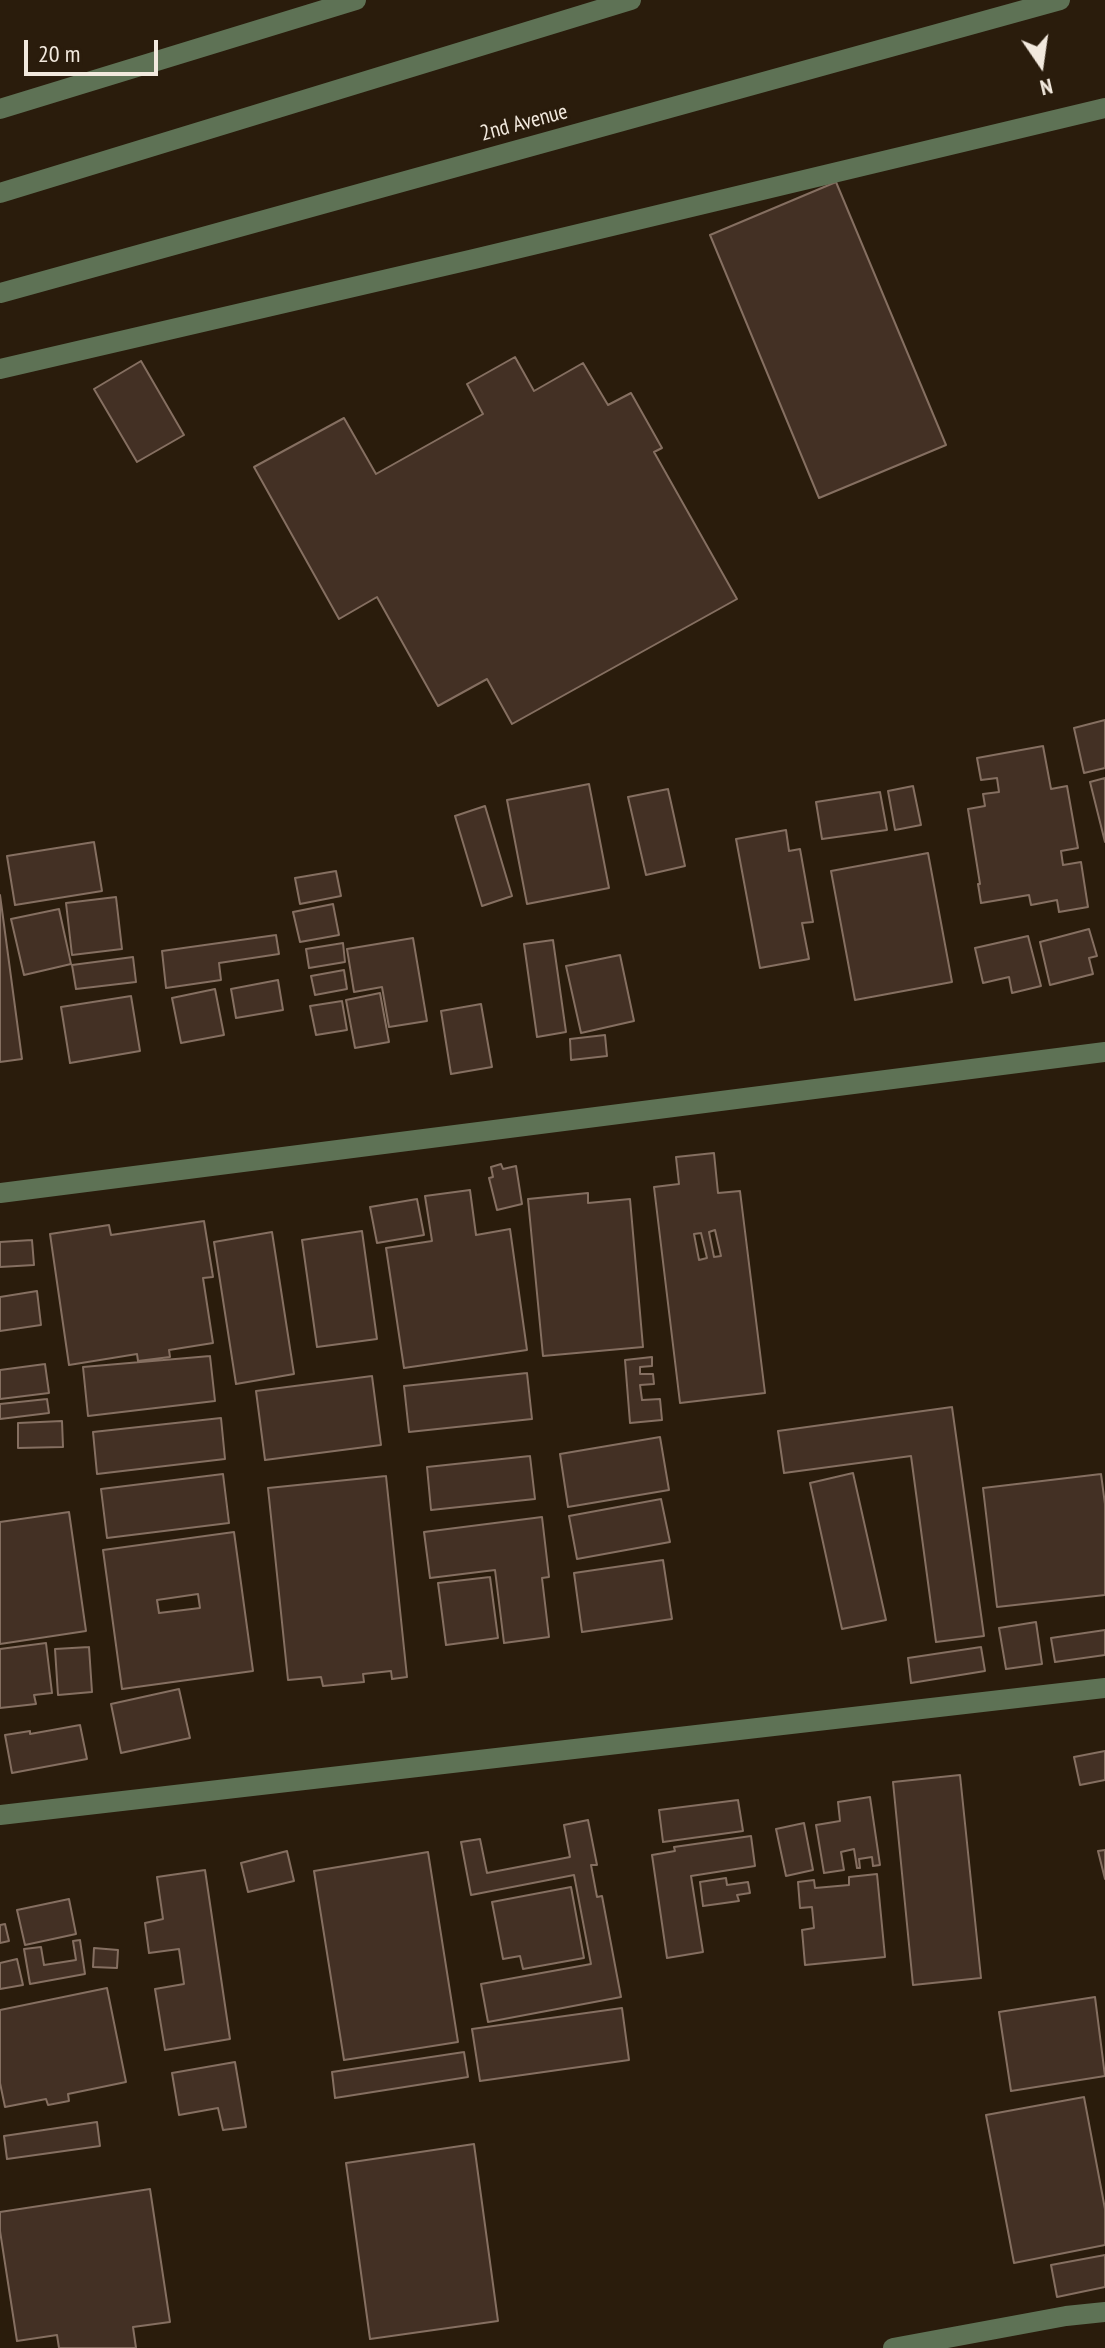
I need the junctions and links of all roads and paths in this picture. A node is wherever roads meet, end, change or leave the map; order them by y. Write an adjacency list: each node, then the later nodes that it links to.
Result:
1 (356, 0): 5 (street)
2 (631, 0): 6 (street)
3 (1060, 0): 7 (street, 2nd Avenue)
4 (1105, 108): 8 (street)
5 (0, 109)
6 (0, 193)
7 (0, 293)
8 (0, 369)
9 (1105, 1052): 10 (street)
10 (0, 1193)
11 (1105, 1688): 12 (street)
12 (0, 1815)
13 (1105, 2312): 14 (street)
14 (893, 2348)

